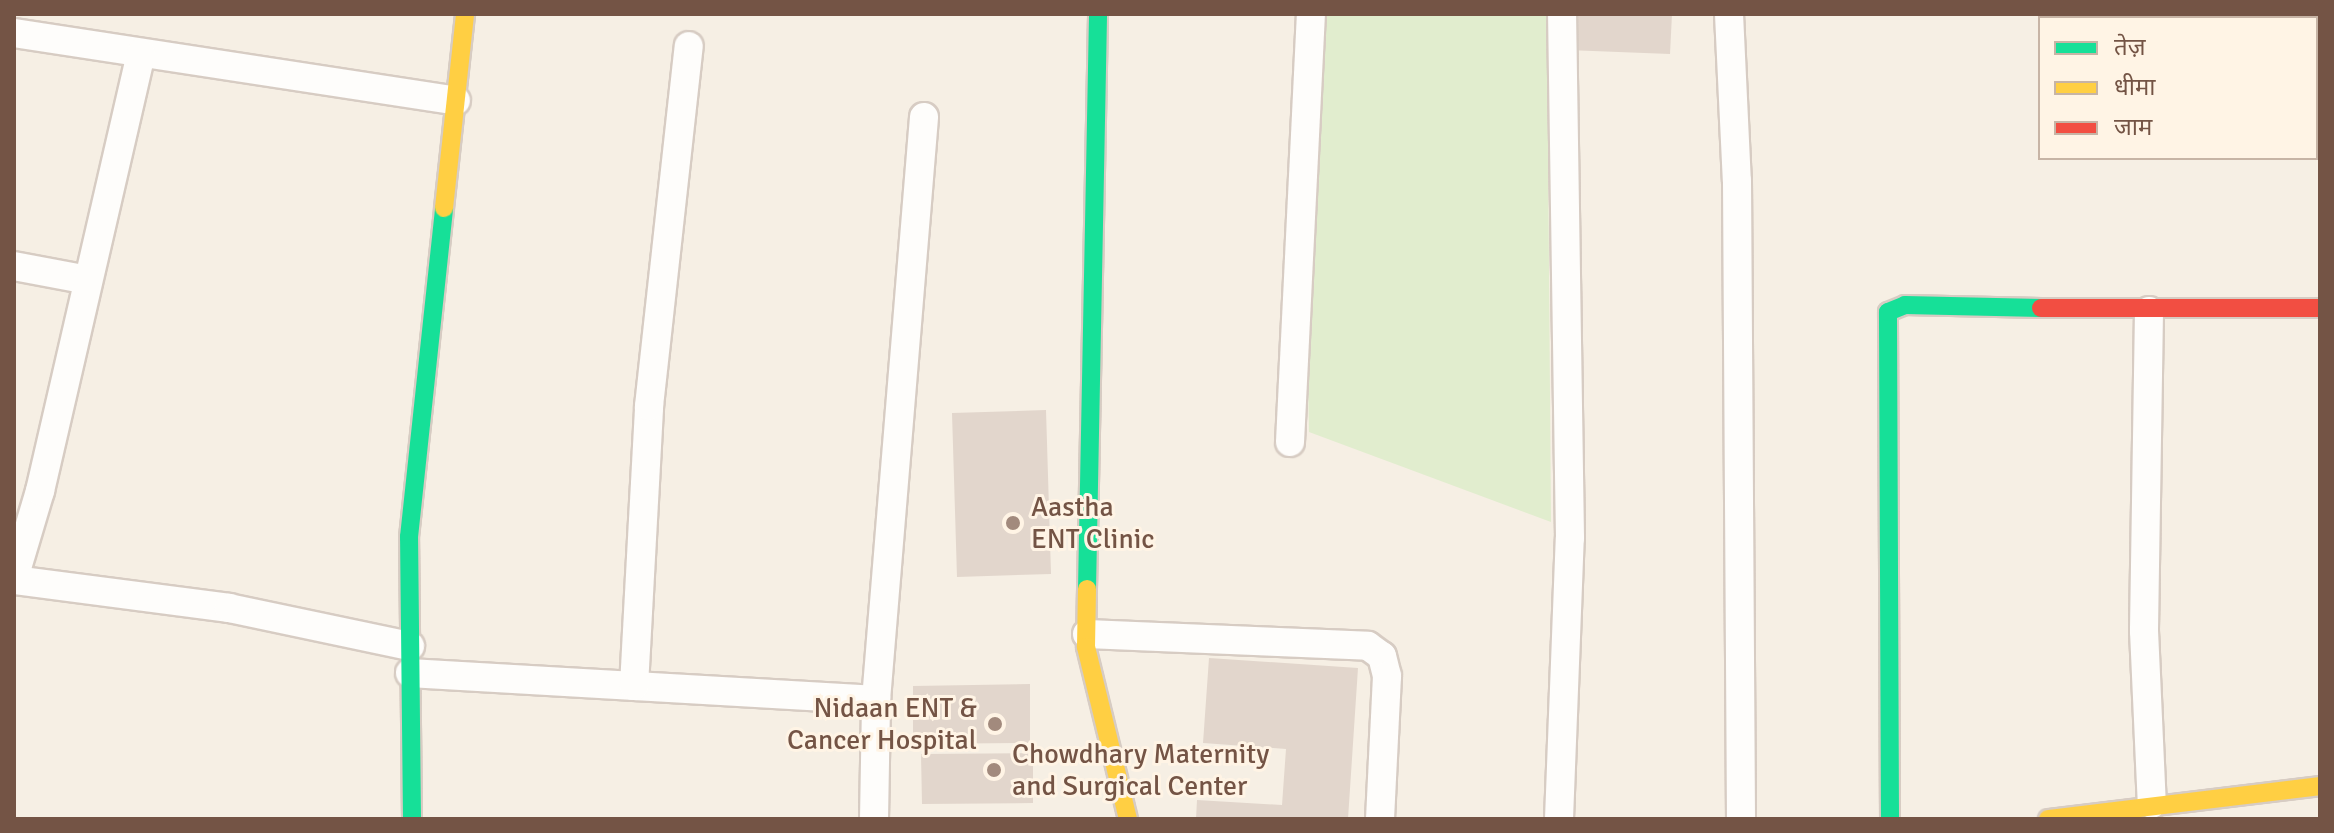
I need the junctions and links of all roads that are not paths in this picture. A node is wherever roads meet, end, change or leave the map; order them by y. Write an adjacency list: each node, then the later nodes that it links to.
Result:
1 (465, 14): 9 (street)
2 (1098, 14): 18 (street)
3 (1311, 14): 15 (street)
4 (1562, 14): 29 (street)
5 (1729, 14): 30 (street)
6 (14, 33): 8 (street)
7 (689, 46): 20 (street)
8 (141, 53): 9 (street); 12 (street)
9 (456, 101): 19 (street)
10 (924, 117): 21 (street)
11 (14, 266): 12 (street)
12 (88, 280): 16 (street)
13 (2320, 308): 14 (street)
14 (2149, 311): 24 (street); 31 (street)
15 (1290, 442)
16 (27, 489): 17 (street)
17 (14, 579): 19 (street)
18 (1087, 634): 27 (street); 28 (street)
19 (410, 660): 20 (street); 25 (street)
20 (634, 686): 21 (street)
21 (876, 700): 26 (street)
22 (2320, 786): 24 (street)
23 (2320, 804): 24 (street)
24 (2144, 812): 32 (street)
25 (412, 819)
26 (874, 819)
27 (1128, 819)
28 (1380, 819)
29 (1559, 819)
30 (1741, 819)
31 (1890, 819)
32 (2048, 819)

